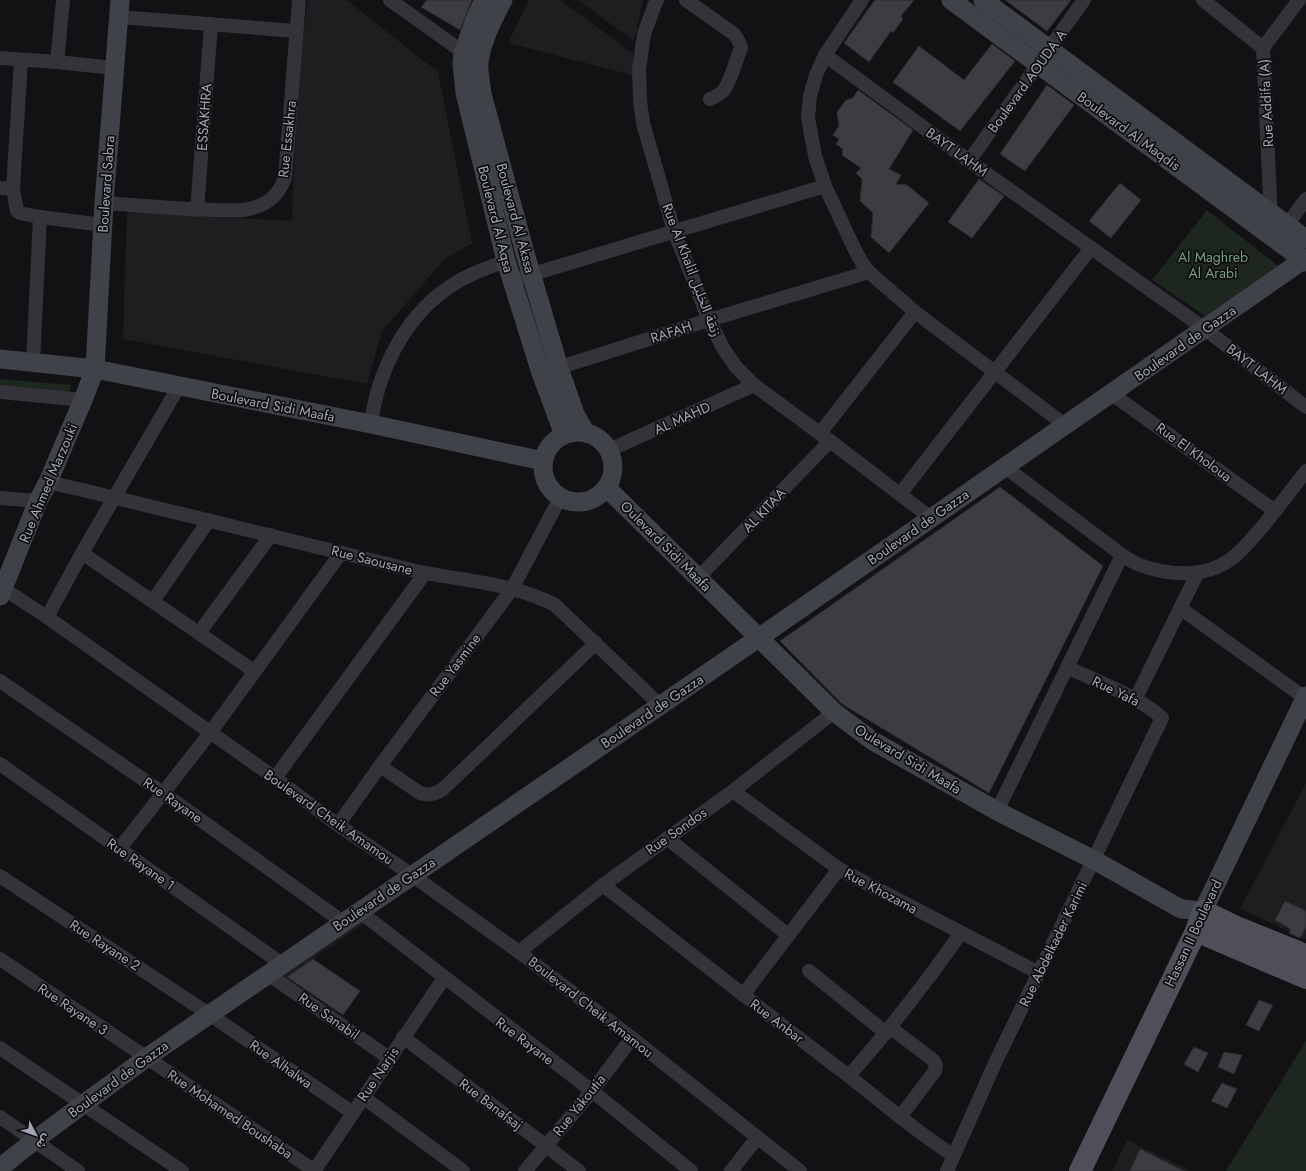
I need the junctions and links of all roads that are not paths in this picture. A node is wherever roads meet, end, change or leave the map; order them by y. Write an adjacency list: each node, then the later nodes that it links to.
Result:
1 (63, 0): 23 (street)
2 (299, 0): 16 (street, Rue Essakhra)
3 (390, 0): 19 (street)
4 (484, 0): 19 (street, Boulevard Al Aqsa)
5 (504, 0): 24 (street, Boulevard Al Akssa)
6 (658, 0): 38 (street, Rue Al Khalil زنقة الخليل)
7 (686, 0): 27 (street)
8 (862, 0): 20 (street)
9 (951, 0): 25 (street, Boulevard Al Maqdis)
10 (983, 0): 18 (street, Boulevard Al Maqdis)
11 (1084, 0): 18 (street, Boulevard AOUDA A)
12 (1299, 0): 17 (street)
13 (1211, 2): 17 (street, Rue Addifa (A))
14 (119, 9): 15 (street); 26 (street, Boulevard Sabra)
15 (211, 24): 16 (street); 33 (street, ESSAKHRA)
16 (296, 31): 33 (street, Rue Essakhra)
17 (1263, 48): 34 (street, Rue Addifa (A))
18 (1050, 49): 25 (street, Boulevard AOUDA A); 34 (street, Boulevard Al Maqdis)
19 (463, 53): 24 (street); 43 (street, Boulevard Al Aqsa)
20 (825, 55): 28 (street, BAYT LAHM); 29 (street)
21 (0, 58): 22 (street)
22 (21, 60): 23 (street); 30 (street)
23 (57, 62): 26 (street)
24 (479, 63): 45 (street, Boulevard Al Akssa)
25 (1039, 65): 28 (street, Boulevard AOUDA A); 39 (street, Boulevard Al Maqdis)
26 (114, 68): 32 (street, Boulevard Sabra)
27 (710, 99)
28 (969, 161): 41 (street, BAYT LAHM)
29 (825, 186): 38 (street); 44 (street)
30 (7, 189): 35 (street)
31 (1306, 199): 37 (street)
32 (104, 203): 33 (street, Rue Essakhra); 36 (street, Boulevard Sabra)
33 (197, 210)
34 (1271, 213): 37 (street, Boulevard Al Maqdis); 39 (street, Rue Addifa (A))
35 (40, 217): 36 (street); 51 (street)
36 (103, 225): 52 (street, Boulevard Sabra)
37 (1287, 225): 40 (street, Boulevard Al Maqdis)
38 (674, 231): 45 (street); 48 (street, Rue Al Khalil زنقة الخليل)
39 (1271, 236): 42 (street, Boulevard Al Maqdis)
40 (1306, 239)
41 (1091, 248): 49 (street, BAYT LAHM); 54 (street)
42 (1305, 260): 49 (street, Boulevard de Gazza)
43 (506, 261): 46 (street, Boulevard Al Aqsa); 61 (street)
44 (870, 272): 47 (street); 48 (street, RAFAH)
45 (532, 275): 46 (street); 53 (street, Boulevard Al Akssa)
46 (512, 280): 53 (street, Boulevard Al Aqsa)
47 (916, 312): 54 (street); 65 (street, AL KITAA)
48 (709, 320): 53 (street, RAFAH); 55 (street, Rue Al Khalil زنقة الخليل)
49 (1205, 329): 58 (street, Boulevard de Gazza); 60 (street, BAYT LAHM)
50 (0, 360): 51 (street, Boulevard Sidi Maafa)
51 (32, 363): 52 (street, Boulevard Sidi Maafa)
52 (95, 369): 56 (street, Boulevard Sidi Maafa); 59 (street, Rue Ahmed Marzouki)
53 (550, 370): 63 (street, Boulevard Al Akssa); 64 (street, Boulevard Al Aqsa)
54 (995, 371): 62 (street); 72 (street)
55 (754, 385): 65 (street, Rue Al Khalil زنقة الخليل); 66 (street, AL MAHD)
56 (179, 386): 61 (street, Boulevard Sidi Maafa); 73 (street)
57 (0, 392): 59 (street)
58 (1112, 394): 62 (street, Boulevard de Gazza); 77 (street, Rue El Kholoua)
59 (83, 400): 70 (street, Rue Ahmed Marzouki)
60 (1306, 407)
61 (371, 424): 67 (street, Boulevard Sidi Maafa)
62 (1065, 425): 68 (street, Boulevard de Gazza)
63 (586, 433): 64 (street); 66 (street)
64 (564, 435): 67 (street)
65 (825, 437): 72 (street, Rue Al Khalil زنقة الخليل); 86 (street, AL KITAA)
66 (610, 450): 71 (street)
67 (543, 461): 75 (street)
68 (1005, 467): 78 (street, Boulevard de Gazza); 83 (street)
69 (1304, 477): 77 (street)
70 (48, 482): 73 (street, Rue Saousane); 76 (street, Rue Ahmed Marzouki)
71 (607, 488): 75 (street); 86 (street, Oulevard Sidi Maafa)
72 (900, 494): 78 (street, Rue Al Khalil زنقة الخليل)
73 (114, 497): 79 (street, Rue Saousane); 81 (street)
74 (0, 498): 76 (street)
75 (560, 498): 87 (street, Rue Yasmine)
76 (38, 500): 88 (street, Rue Ahmed Marzouki)
77 (1276, 511): 84 (street)
78 (931, 518): 93 (street, Boulevard de Gazza)
79 (209, 520): 80 (street, Rue Saousane); 89 (street)
80 (270, 535): 82 (street, Rue Saousane); 92 (street)
81 (82, 553): 89 (street); 91 (street)
82 (341, 553): 85 (street, Rue Saousane); 96 (street)
83 (1122, 555): 84 (street); 95 (street)
84 (1198, 572): 90 (street)
85 (425, 573): 87 (street, Rue Saousane); 106 (street)
86 (698, 578): 93 (street, Oulevard Sidi Maafa)
87 (512, 589): 94 (street, Rue Saousane); 105 (street, Rue Yasmine)
88 (2, 592): 91 (street, Boulevard Cheik Amamou)
89 (153, 601): 92 (street)
90 (1180, 608): 98 (street); 99 (street)
91 (47, 618): 103 (street, Boulevard Cheik Amamou)
92 (199, 633): 96 (street)
93 (760, 637): 100 (street, Boulevard de Gazza); 101 (street, Oulevard Sidi Maafa)
94 (596, 643): 100 (street, Rue Saousane); 105 (street)
95 (1066, 667): 99 (street, Rue Yafa); 109 (street)
96 (254, 671): 103 (street)
97 (0, 681): 108 (street, Rue Rayane)
98 (1306, 697): 119 (street, Hassan II Boulevard)
99 (1135, 700): 102 (street, Rue Yafa)
100 (660, 705): 115 (street, Boulevard de Gazza)
101 (834, 712): 107 (street, Rue Sondos); 109 (street, Oulevard Sidi Maafa)
102 (1162, 718): 113 (street, Rue Abdelkader Karimi)
103 (210, 733): 106 (street, Boulevard Cheik Amamou); 108 (street)
104 (0, 764): 112 (street, Rue Rayane 1)
105 (380, 766): 110 (street, Rue Yasmine)
106 (275, 778): 110 (street, Boulevard Cheik Amamou)
107 (733, 791): 111 (street, Rue Sondos); 114 (street, Rue Khozama)
108 (163, 793): 112 (street); 118 (street, Rue Rayane)
109 (996, 811): 113 (street, Oulevard Sidi Maafa)
110 (338, 825): 115 (street, Boulevard Cheik Amamou)
111 (667, 838): 117 (street, Rue Sondos); 121 (street)
112 (120, 848): 125 (street, Rue Rayane 1)
113 (1094, 860): 119 (street, Oulevard Sidi Maafa); 127 (street, Rue Abdelkader Karimi)
114 (839, 869): 120 (street, Rue Khozama); 121 (street)
115 (412, 875): 118 (street, Boulevard de Gazza); 122 (street, Boulevard Cheik Amamou)
116 (0, 876): 131 (street, Rue Rayane 2)
117 (603, 885): 122 (street, Rue Sondos); 130 (street, Rue Anbar)
118 (351, 917): 125 (street, Boulevard de Gazza); 128 (street, Rue Rayane)
119 (1199, 921): 123 (main road); 129 (main road); 160 (main road, Hassan II Boulevard)
120 (960, 933): 127 (street, Rue Khozama); 132 (street)
121 (788, 935): 130 (street)
122 (519, 952): 134 (street, Boulevard Cheik Amamou)
123 (1306, 956)
124 (0, 960): 136 (street, Rue Rayane 3)
125 (275, 969): 131 (street, Boulevard de Gazza); 137 (street, Rue Sanabil)
126 (809, 971): 132 (street)
127 (1039, 973): 148 (street, Rue Abdelkader Karimi)
128 (444, 978): 133 (street, Rue Narjis); 139 (street, Rue Rayane)
129 (1306, 978)
130 (743, 995): 138 (street, Rue Anbar)
131 (209, 1014): 136 (street, Boulevard de Gazza); 142 (street, Rue Alhalwa)
132 (888, 1030): 138 (street); 144 (street)
133 (403, 1037): 137 (street, Rue Narjis); 147 (street, Rue Banafsaj)
134 (632, 1038): 139 (street, Rue Yakoutia); 145 (street, Boulevard Cheik Amamou)
135 (0, 1048): 141 (street)
136 (146, 1058): 141 (street, Boulevard de Gazza); 152 (street, Rue Mohamed Boushaba)
137 (389, 1058): 140 (street, Rue Narjis)
138 (849, 1076): 144 (street, Rue Anbar)
139 (592, 1091): 147 (street, Rue Yakoutia); 156 (street, Rue Rayane)
140 (363, 1097): 142 (street, Rue Narjis); 153 (street)
141 (84, 1105): 146 (street, Boulevard de Gazza); 151 (street)
142 (353, 1113): 152 (street, Rue Narjis)
143 (0, 1117): 146 (street)
144 (900, 1117): 148 (street, Rue Anbar)
145 (757, 1138): 157 (street); 158 (street, Boulevard Cheik Amamou)
146 (34, 1141): 149 (street, Boulevard de Gazza); 150 (street)
147 (547, 1146): 154 (street, Rue Yakoutia); 155 (street, Rue Banafsaj)
148 (954, 1156): 159 (street, Rue Abdelkader Karimi)
149 (0, 1168)
150 (78, 1171)
151 (182, 1171)
152 (314, 1171)
153 (463, 1171)
154 (525, 1171)
155 (578, 1171)
156 (691, 1171)
157 (731, 1171)
158 (800, 1171)
159 (946, 1171)
160 (1080, 1171)

